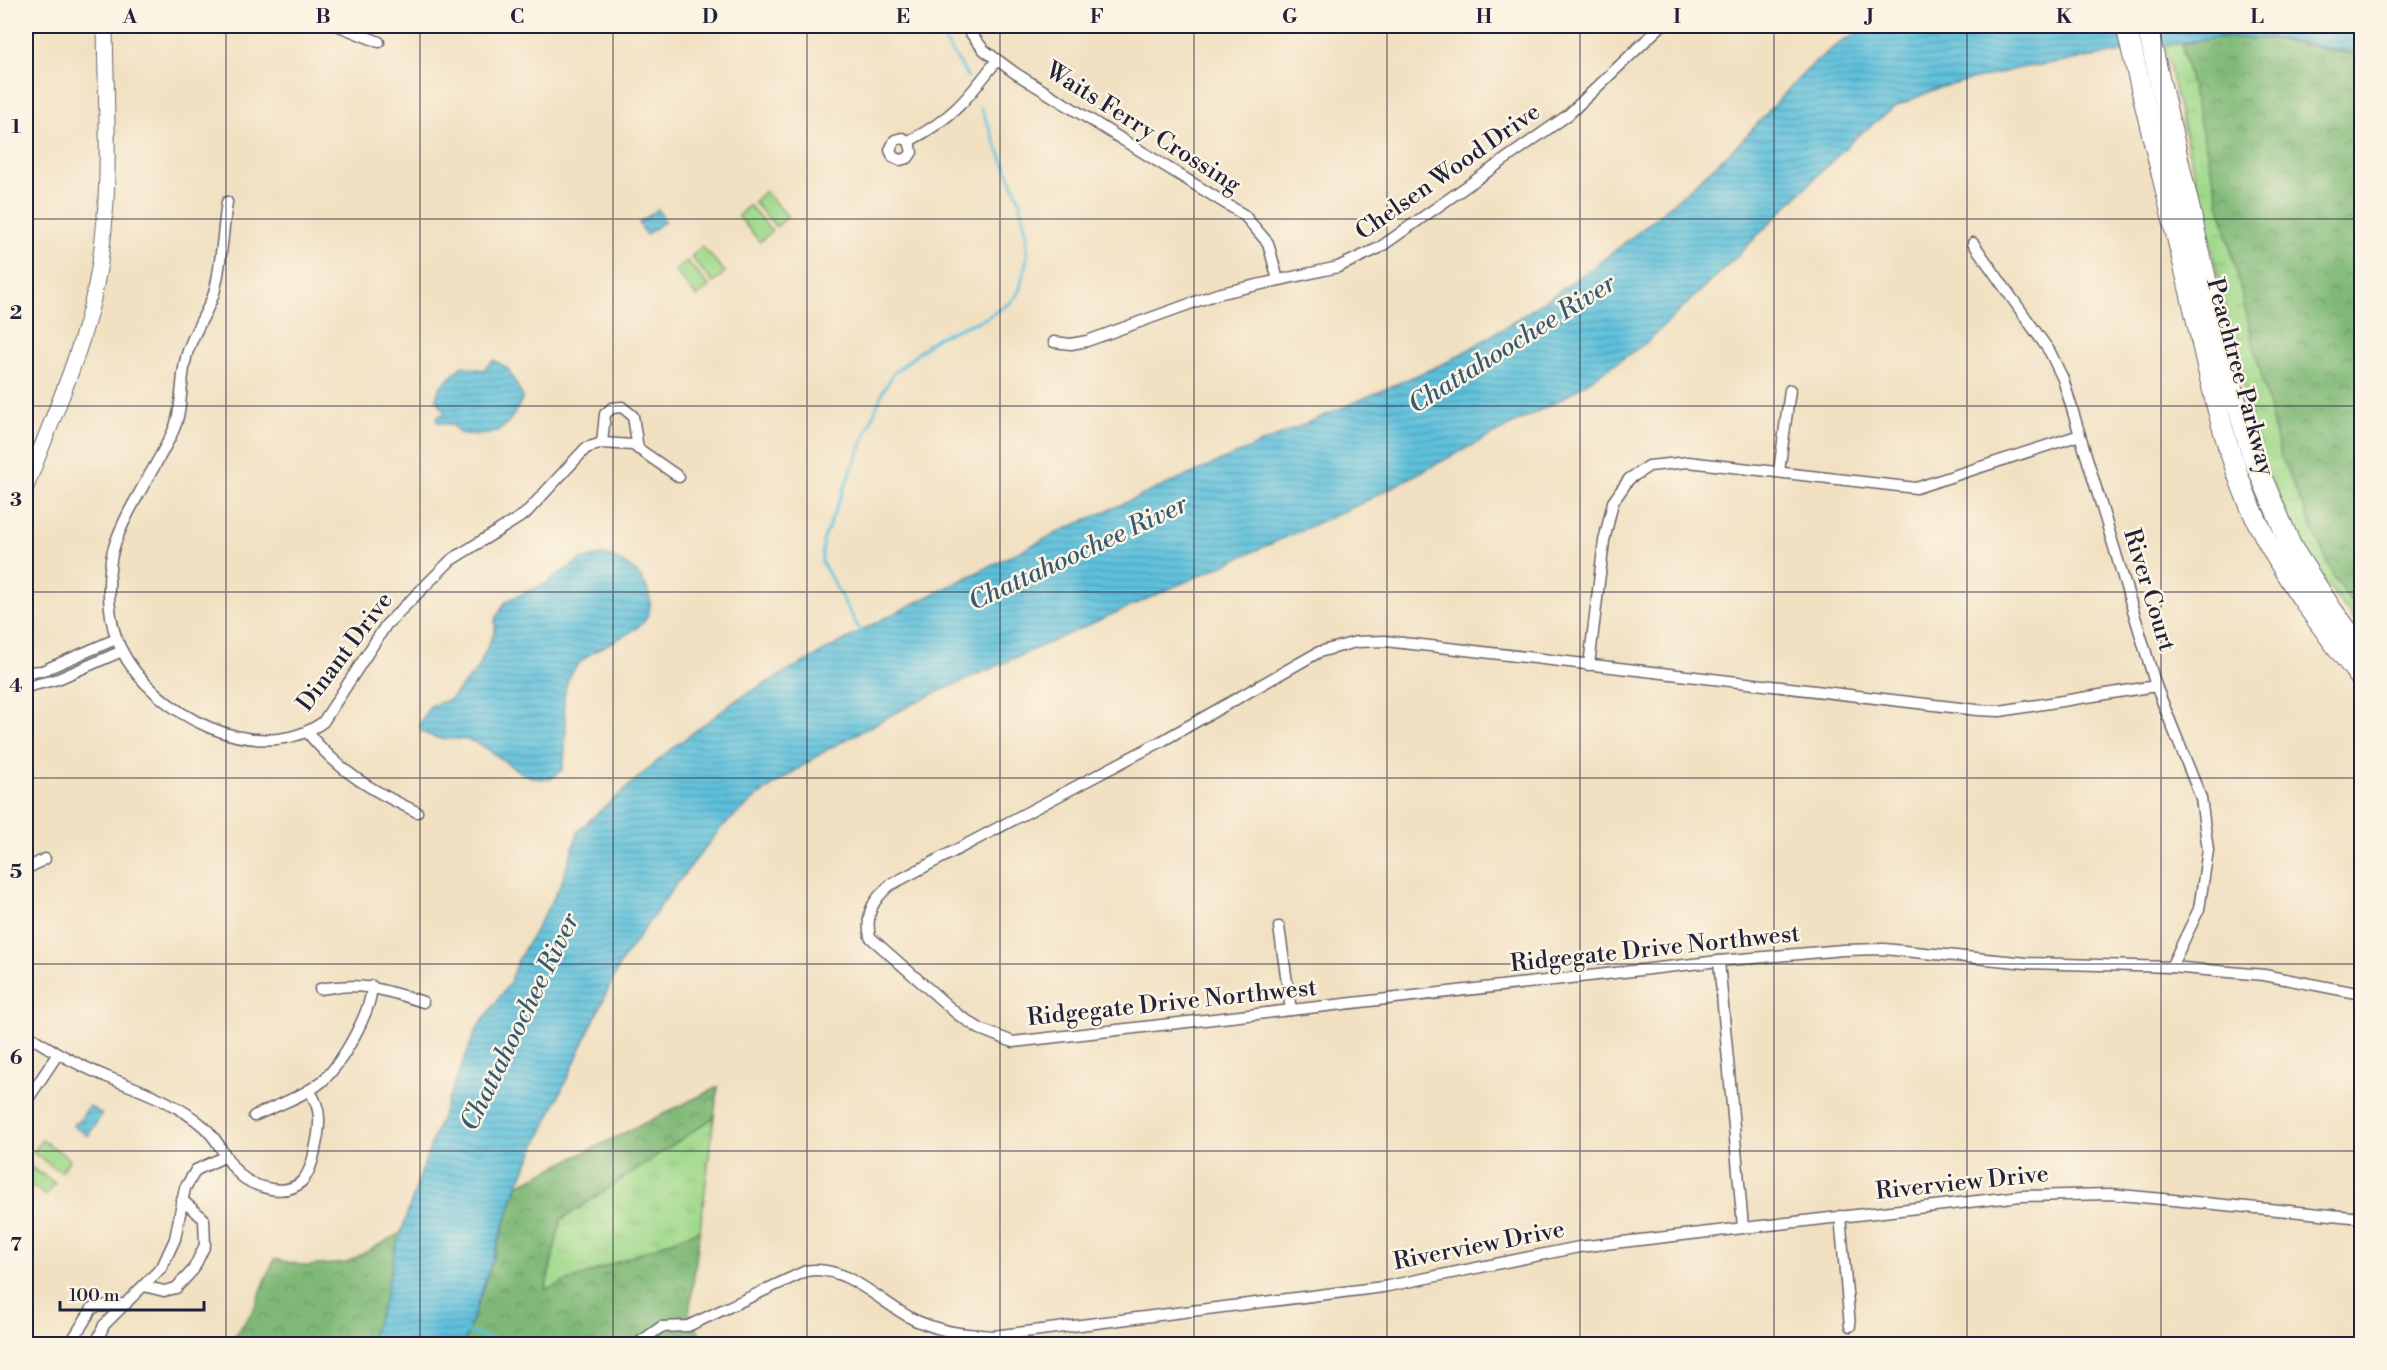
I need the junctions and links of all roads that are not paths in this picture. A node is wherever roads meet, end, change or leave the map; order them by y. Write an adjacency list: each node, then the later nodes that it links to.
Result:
1 (105, 26): 20 (main road)
2 (339, 26): 7 (street)
3 (964, 26): 8 (street, Waits Ferry Crossing)
4 (1661, 26): 12 (street, Chelsen Wood Drive)
5 (2126, 26): 26 (highway, Peachtree Parkway)
6 (2146, 26): 22 (highway, Peachtree Parkway)
7 (380, 42)
8 (998, 60): 9 (street); 12 (street, Waits Ferry Crossing)
9 (909, 141)
10 (227, 202): 21 (street, Dinant Drive)
11 (1973, 243): 15 (street, River Court)
12 (1278, 280): 13 (street, Chelsen Wood Drive)
13 (1054, 342)
14 (1790, 390): 18 (street)
15 (2080, 435): 18 (street); 27 (street, River Court)
16 (602, 443): 17 (street); 17 (street); 29 (street, Dinant Drive)
17 (638, 449): 19 (street)
18 (1779, 471): 24 (street)
19 (679, 477)
20 (26, 487)
21 (116, 639): 23 (street, Dinant Drive); 25 (street)
22 (2361, 649)
23 (122, 651): 28 (street); 29 (street, Dinant Drive)
24 (1588, 665): 27 (street, Ridgegate Drive Northwest); 40 (street, Ridgegate Drive Northwest)
25 (26, 672)
26 (2361, 680)
27 (2156, 686): 35 (street, River Court)
28 (26, 687)
29 (308, 733): 30 (street)
30 (417, 812)
31 (45, 859): 32 (street)
32 (26, 869)
33 (1279, 927): 40 (street)
34 (1719, 961): 35 (street, Ridgegate Drive Northwest); 40 (street, Ridgegate Drive Northwest); 50 (street)
35 (2171, 967): 38 (street, Ridgegate Drive Northwest)
36 (372, 986): 37 (street); 39 (street); 43 (street)
37 (320, 989)
38 (2361, 993)
39 (423, 1002)
40 (1291, 1010)
41 (26, 1034): 42 (street)
42 (57, 1055): 44 (street); 46 (street)
43 (309, 1090): 45 (street); 46 (street)
44 (26, 1102)
45 (254, 1116)
46 (224, 1157): 47 (street)
47 (182, 1200): 51 (street); 51 (street)
48 (1840, 1216): 49 (street, Riverview Drive); 50 (street, Riverview Drive); 53 (street)
49 (2361, 1218)
50 (1743, 1227): 56 (street, Riverview Drive)
51 (144, 1286): 52 (street)
52 (126, 1304): 54 (street); 55 (street)
53 (1850, 1326)
54 (70, 1344)
55 (96, 1344)
56 (637, 1344)

